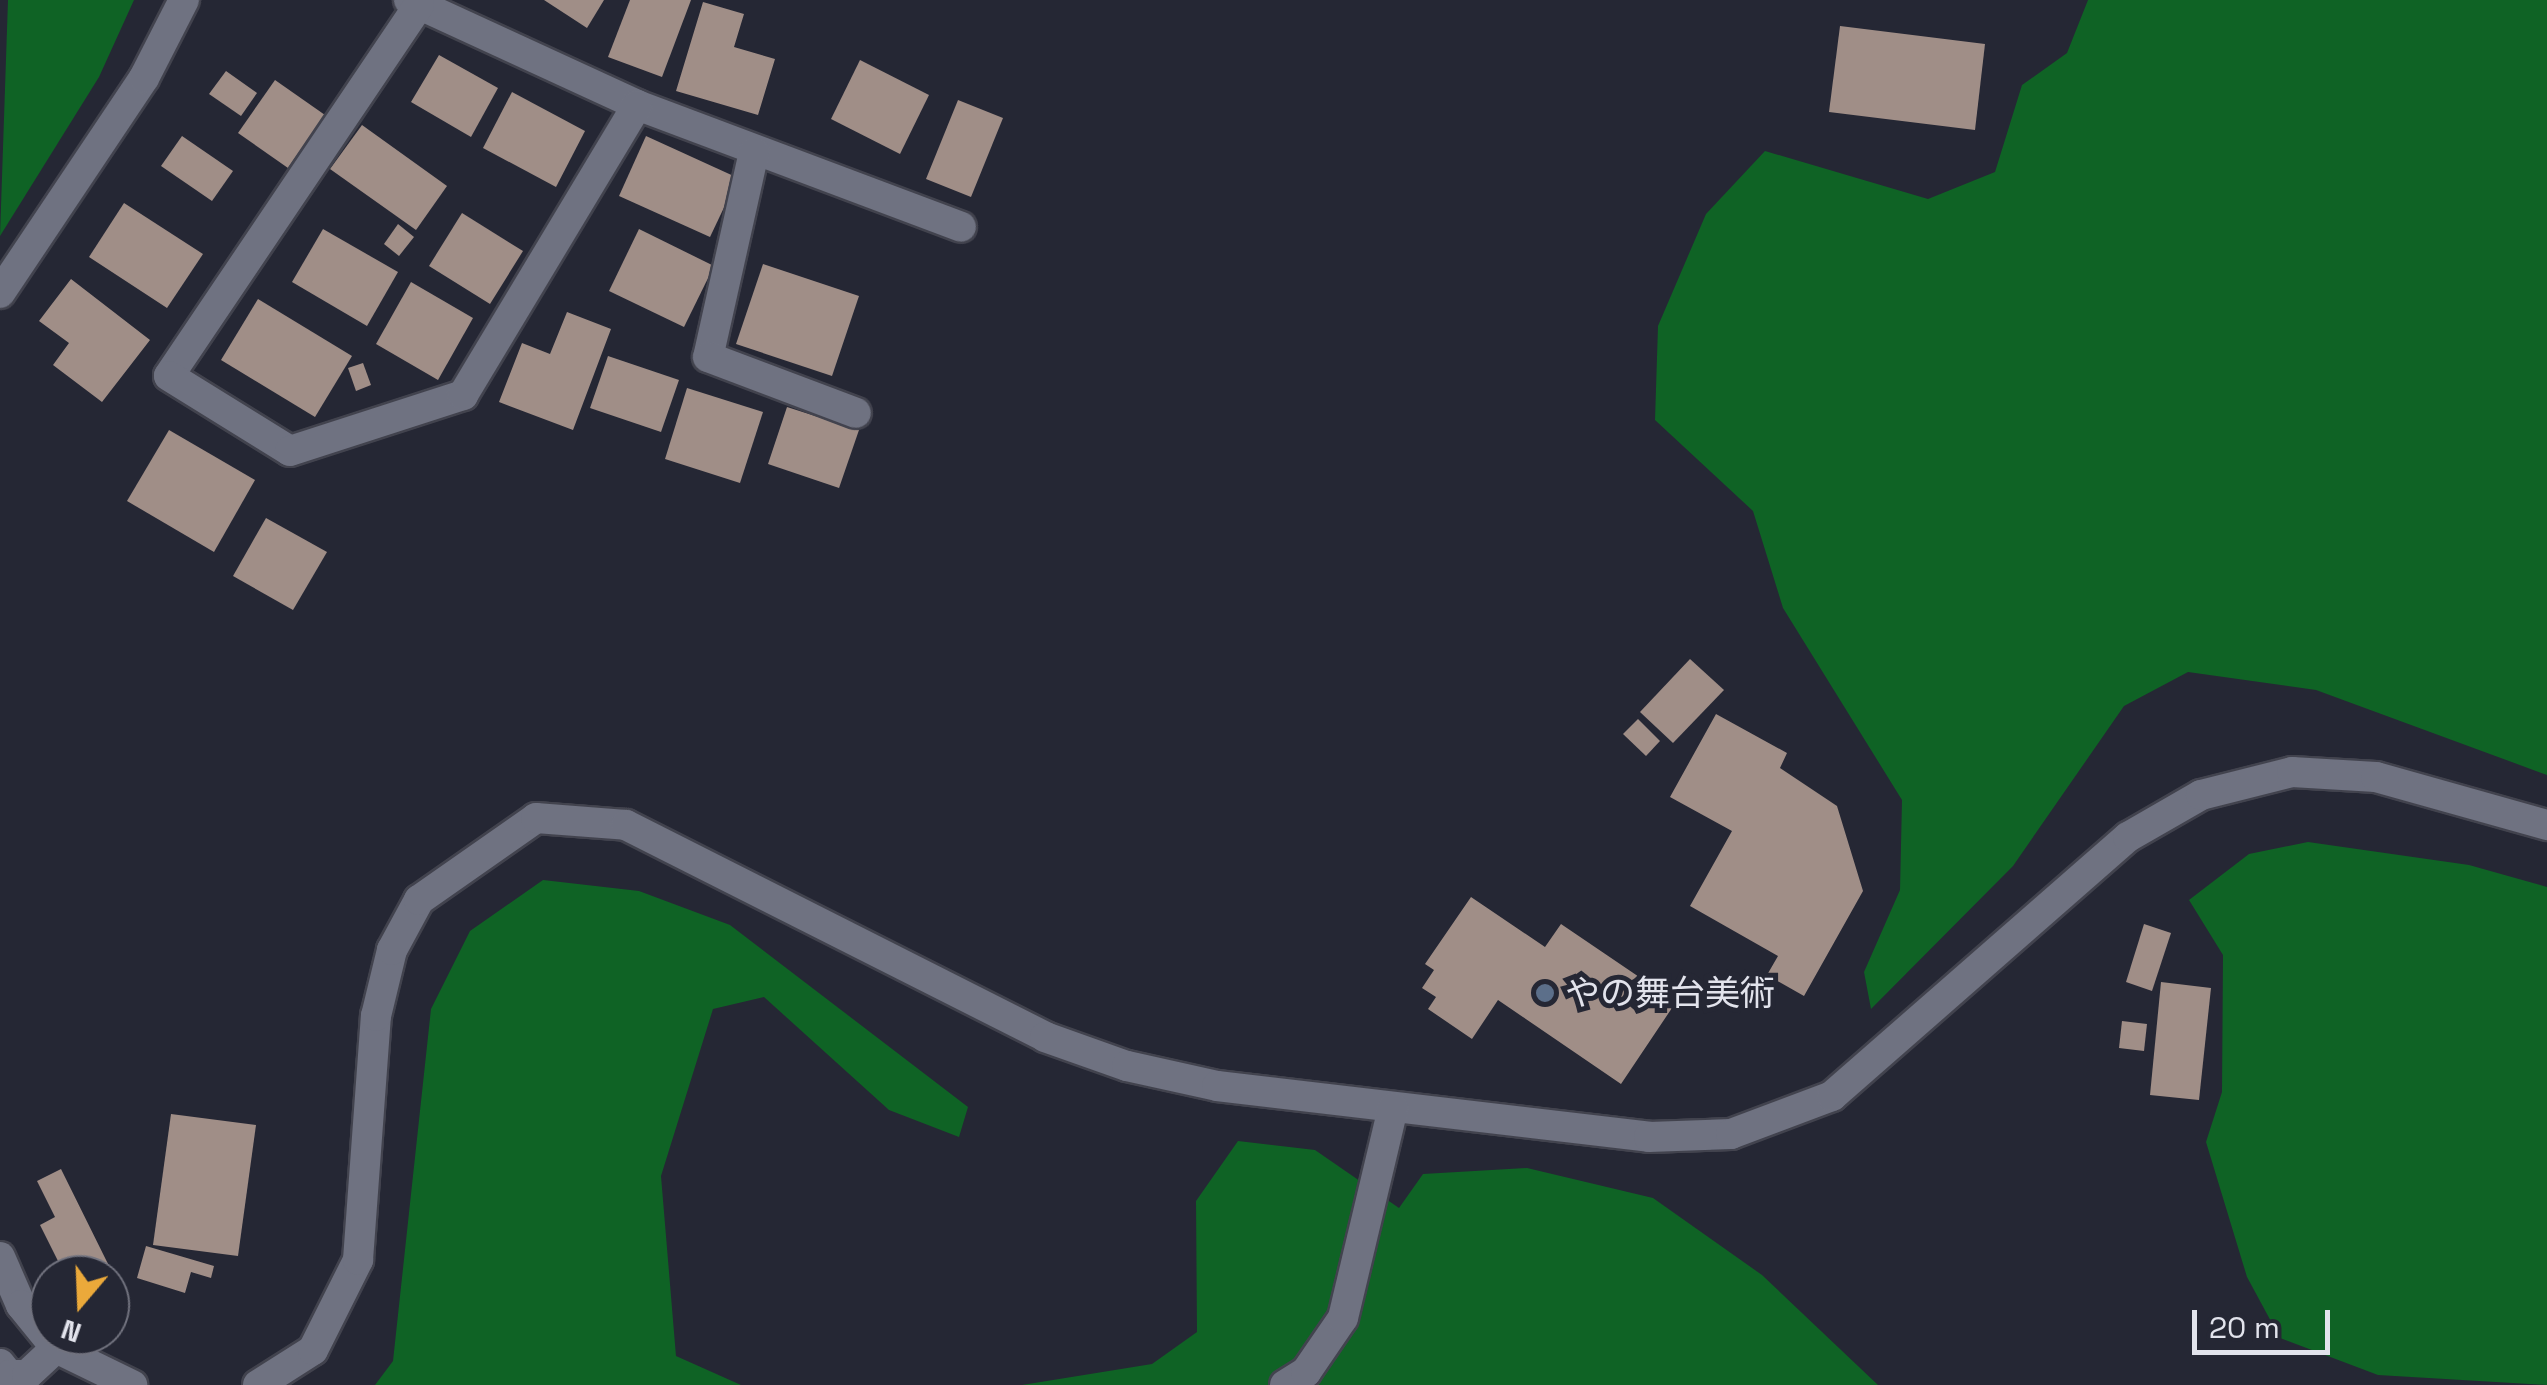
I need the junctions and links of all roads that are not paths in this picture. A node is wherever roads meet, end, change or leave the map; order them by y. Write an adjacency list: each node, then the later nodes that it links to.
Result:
1 (184, 0): 7 (street)
2 (414, 2): 3 (street); 4 (street)
3 (464, 14): 4 (street)
4 (637, 105): 5 (street)
5 (754, 152): 6 (street); 8 (street)
6 (961, 227)
7 (0, 293)
8 (856, 414)
9 (2547, 826): 10 (street)
10 (1393, 1108): 17 (street); 18 (street)
11 (0, 1257): 12 (street)
12 (30, 1306)
13 (48, 1355): 15 (street)
14 (70, 1355): 16 (street)
15 (0, 1364)
16 (132, 1385)
17 (258, 1385)
18 (1285, 1385)

